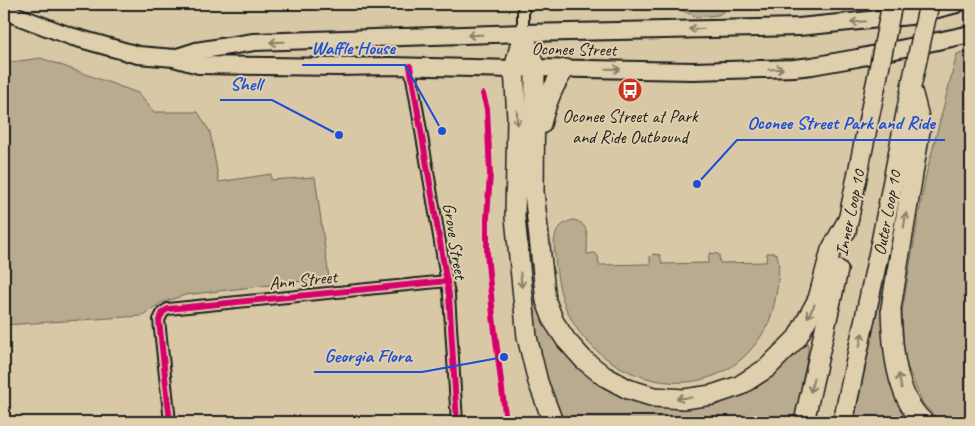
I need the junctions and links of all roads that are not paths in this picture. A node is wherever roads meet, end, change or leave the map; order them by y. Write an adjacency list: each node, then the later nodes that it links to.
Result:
1 (524, 4): 6 (street)
2 (892, 4): 15 (highway, Inner Loop 10, bridge)
3 (929, 4): 13 (highway, Outer Loop 10, bridge)
4 (957, 4): 6 (main road, Oconee Street, one-way to 6)
5 (4, 12): 8 (main road, Oconee Street)
6 (524, 33): 8 (main road, Oconee Street, one-way to 8); 10 (highway); 11 (highway)
7 (971, 34): 12 (main road, Oconee Street, one-way to 7)
8 (174, 58): 9 (main road, Oconee Street)
9 (410, 66): 11 (main road, Oconee Street); 16 (street, Grove Street)
10 (534, 68): 11 (main road, Oconee Street); 12 (main road, Oconee Street); 14 (highway)
11 (514, 69): 19 (highway, one-way to 19)
12 (564, 69): 14 (highway)
13 (912, 87): 21 (highway, Outer Loop 10, one-way to 13); 22 (highway, one-way to 13)
14 (535, 142): 15 (highway, one-way to 14)
15 (849, 218): 20 (highway, Inner Loop 10, one-way to 20)
16 (447, 280): 17 (street, Ann Street); 18 (street, Grove Street)
17 (170, 422)
18 (457, 422)
19 (553, 422)
20 (804, 422)
21 (843, 422)
22 (924, 422)

